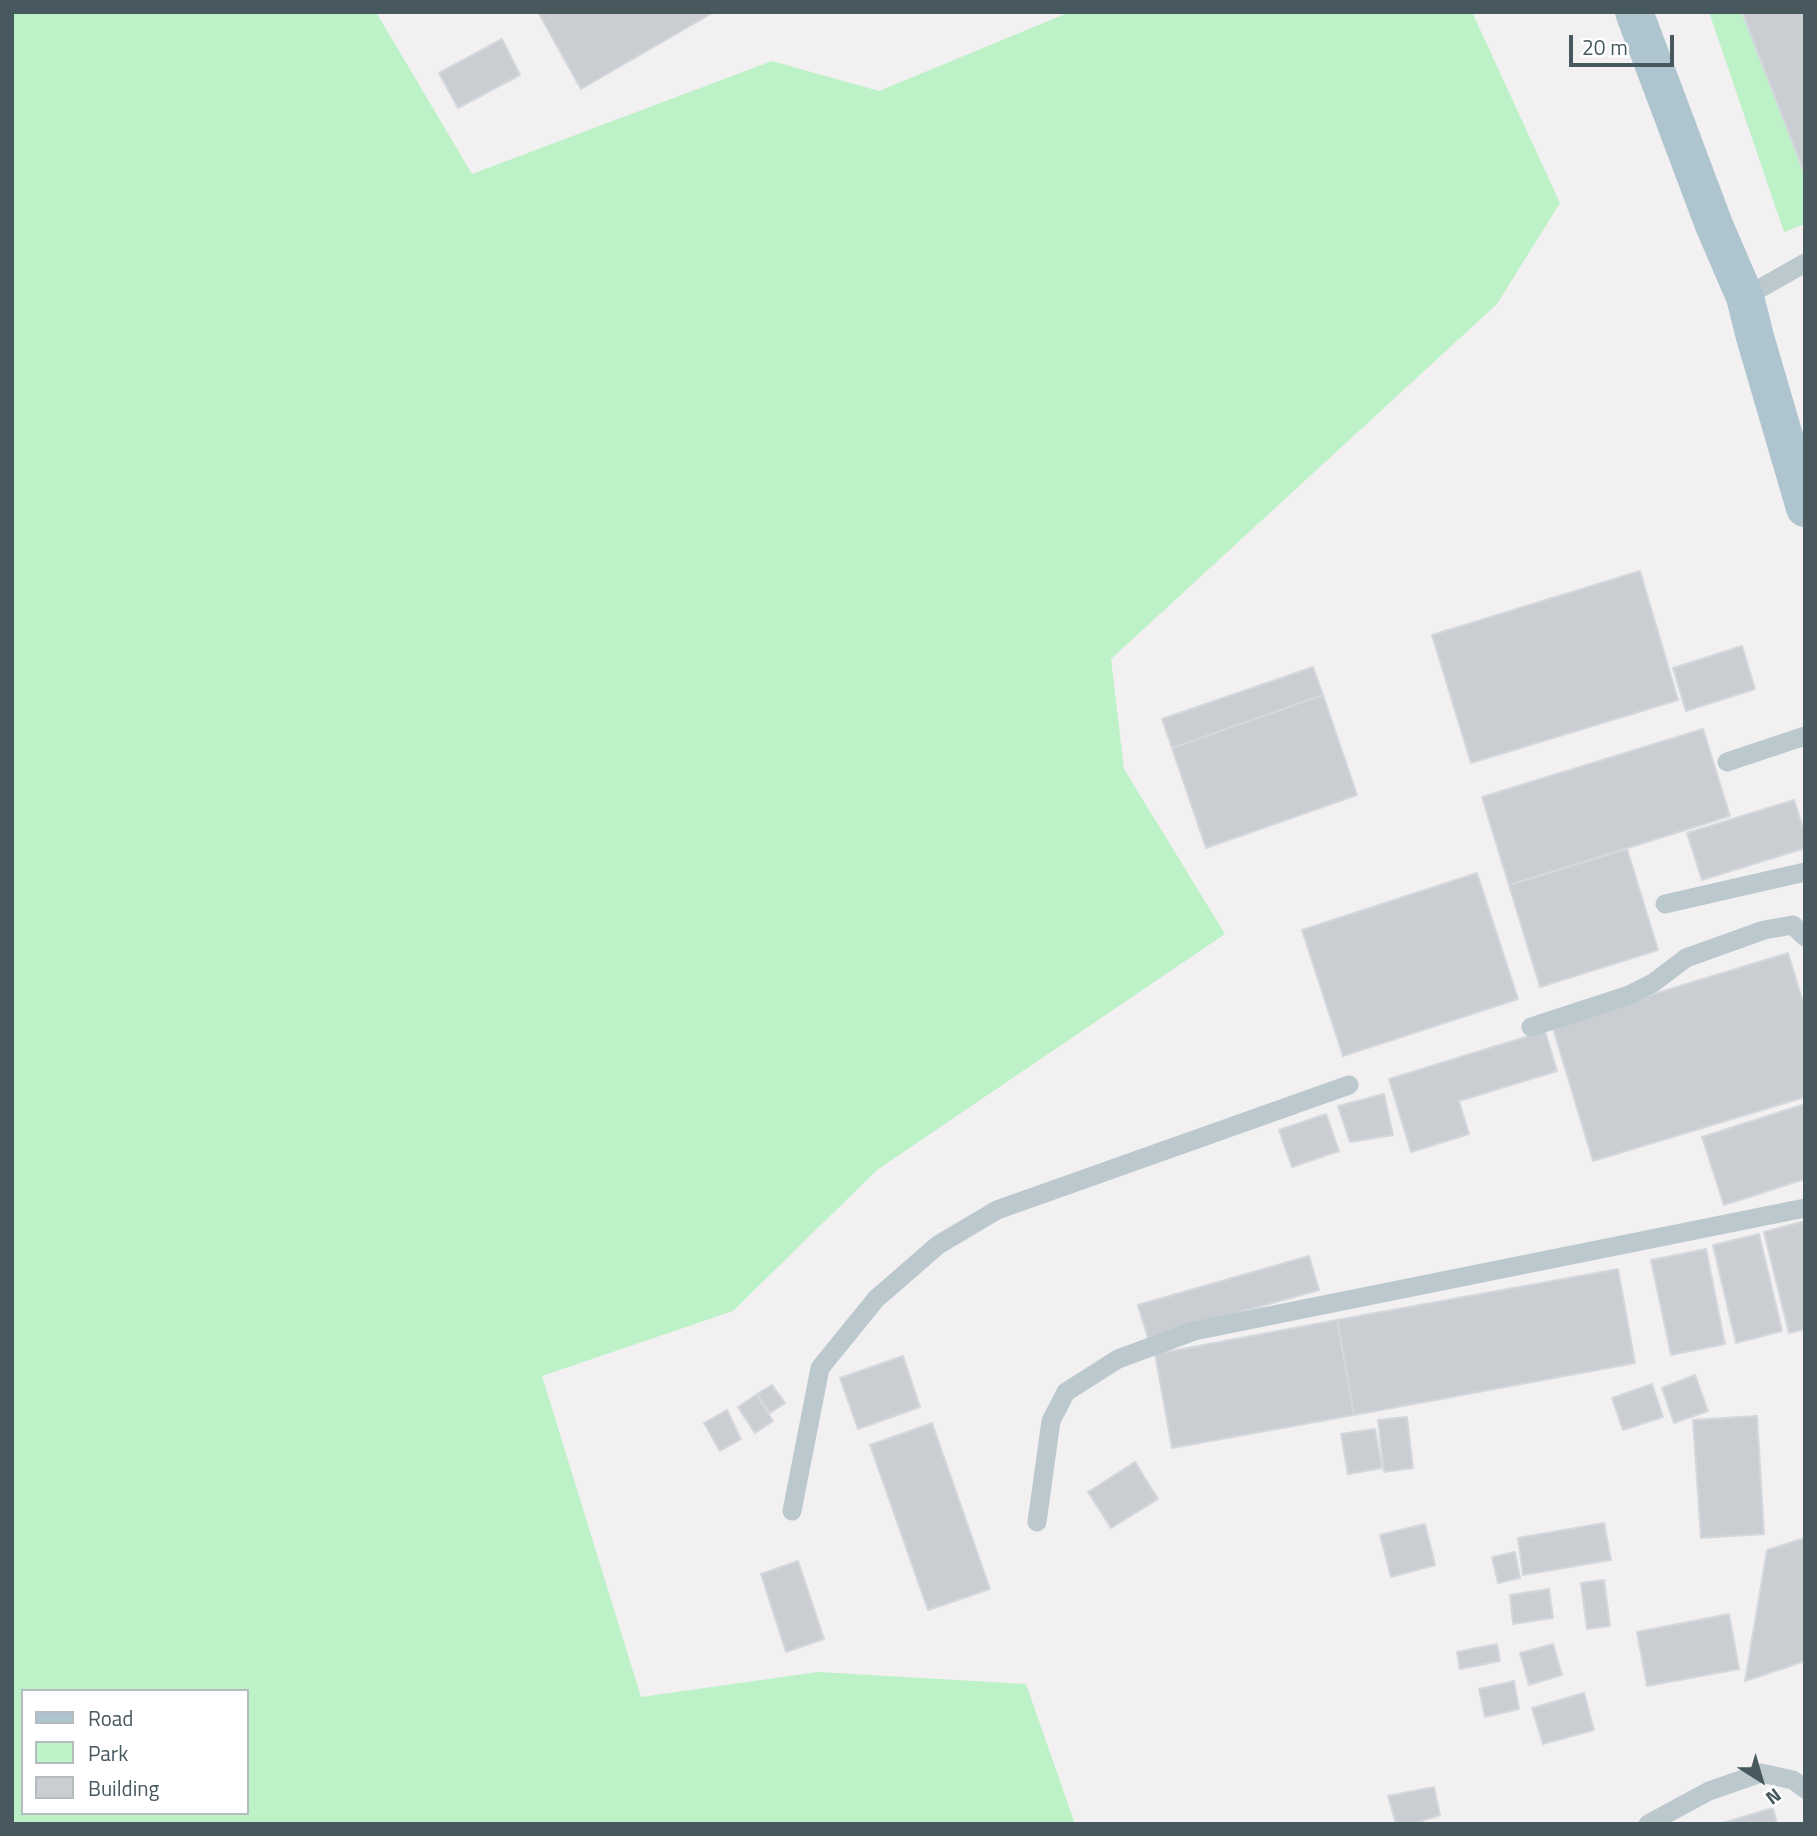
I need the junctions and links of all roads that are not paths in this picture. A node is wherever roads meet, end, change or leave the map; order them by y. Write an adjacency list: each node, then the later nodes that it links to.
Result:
1 (1634, 12): 3 (main road)
2 (1805, 263): 3 (lane)
3 (1745, 297): 4 (main road)
4 (1805, 508)
5 (1805, 736): 6 (lane)
6 (1727, 762)
7 (1805, 873): 8 (lane)
8 (1665, 904)
9 (1805, 937): 10 (lane)
10 (1531, 1027)
11 (1349, 1085): 13 (lane)
12 (1805, 1208): 14 (lane)
13 (792, 1511)
14 (1037, 1522)
15 (1805, 1789): 16 (lane)
16 (1647, 1824)

